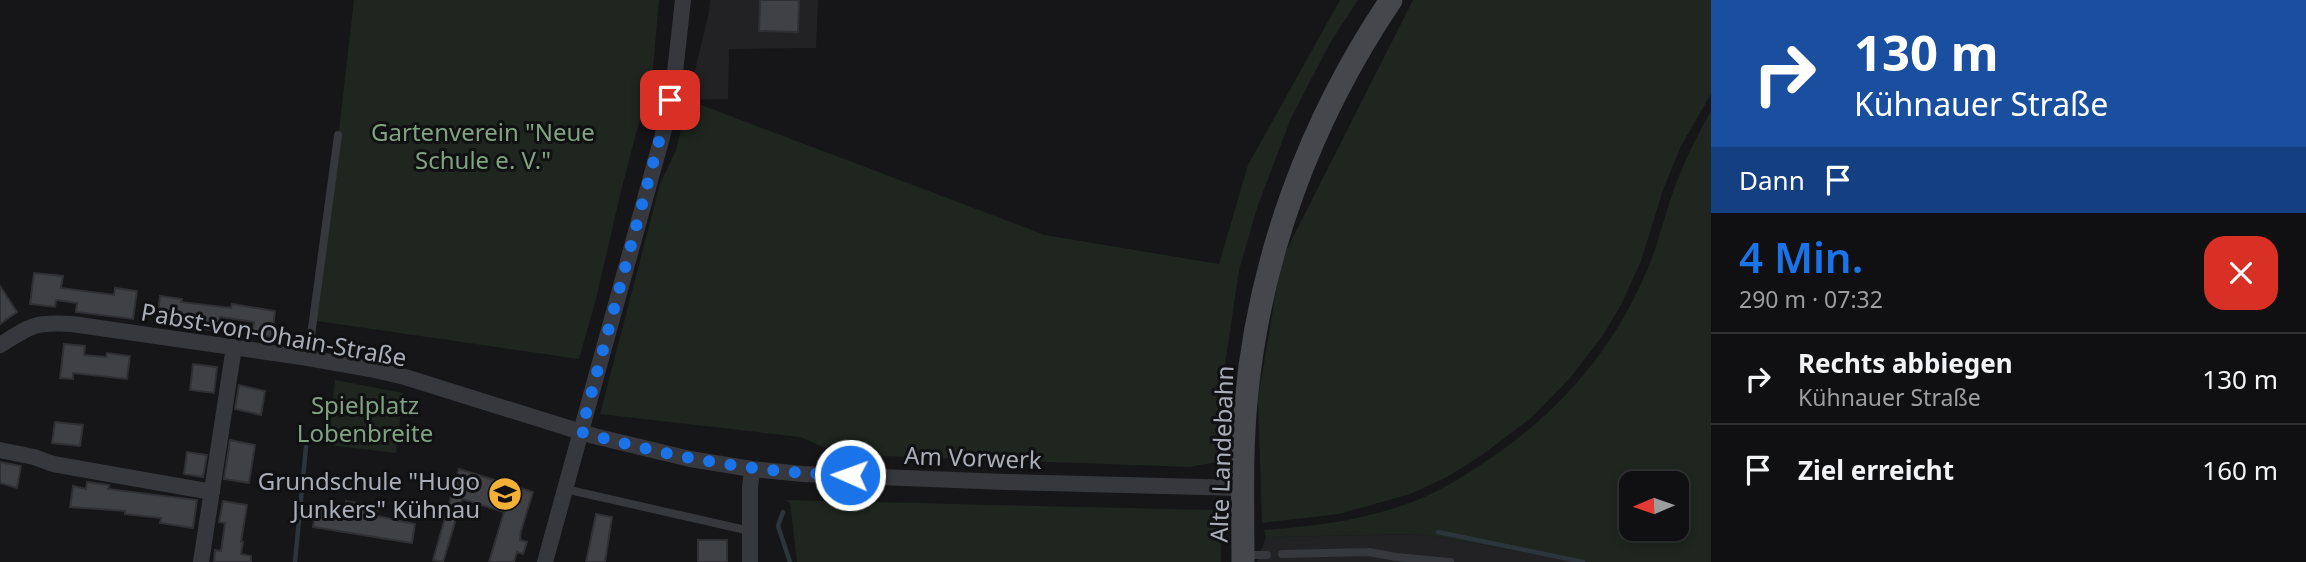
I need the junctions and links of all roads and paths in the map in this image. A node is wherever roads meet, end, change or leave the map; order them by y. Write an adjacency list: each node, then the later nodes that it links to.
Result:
1 (682, 0): 7 (street)
2 (1391, 0): 10 (main road, Alte Landebahn)
3 (338, 135): 6 (lane)
4 (0, 345): 5 (street, Pabst-von-Ohain-Straße)
5 (234, 347): 6 (street, Pabst-von-Ohain-Straße); 12 (street)
6 (308, 358): 7 (street, Pabst-von-Ohain-Straße)
7 (581, 432): 9 (street, Am Vorwerk); 11 (street)
8 (0, 450): 12 (street)
9 (752, 469): 10 (street, Am Vorwerk); 13 (street)
10 (1242, 488): 16 (main road, Alte Landebahn)
11 (565, 489): 13 (lane); 19 (street)
12 (212, 492): 18 (street)
13 (750, 531): 20 (street)
14 (1282, 554): 17 (lane)
15 (1267, 555): 16 (lane)
16 (1243, 558)
17 (1396, 560): 21 (lane)
18 (201, 562)
19 (545, 562)
20 (750, 562)
21 (1450, 562)

